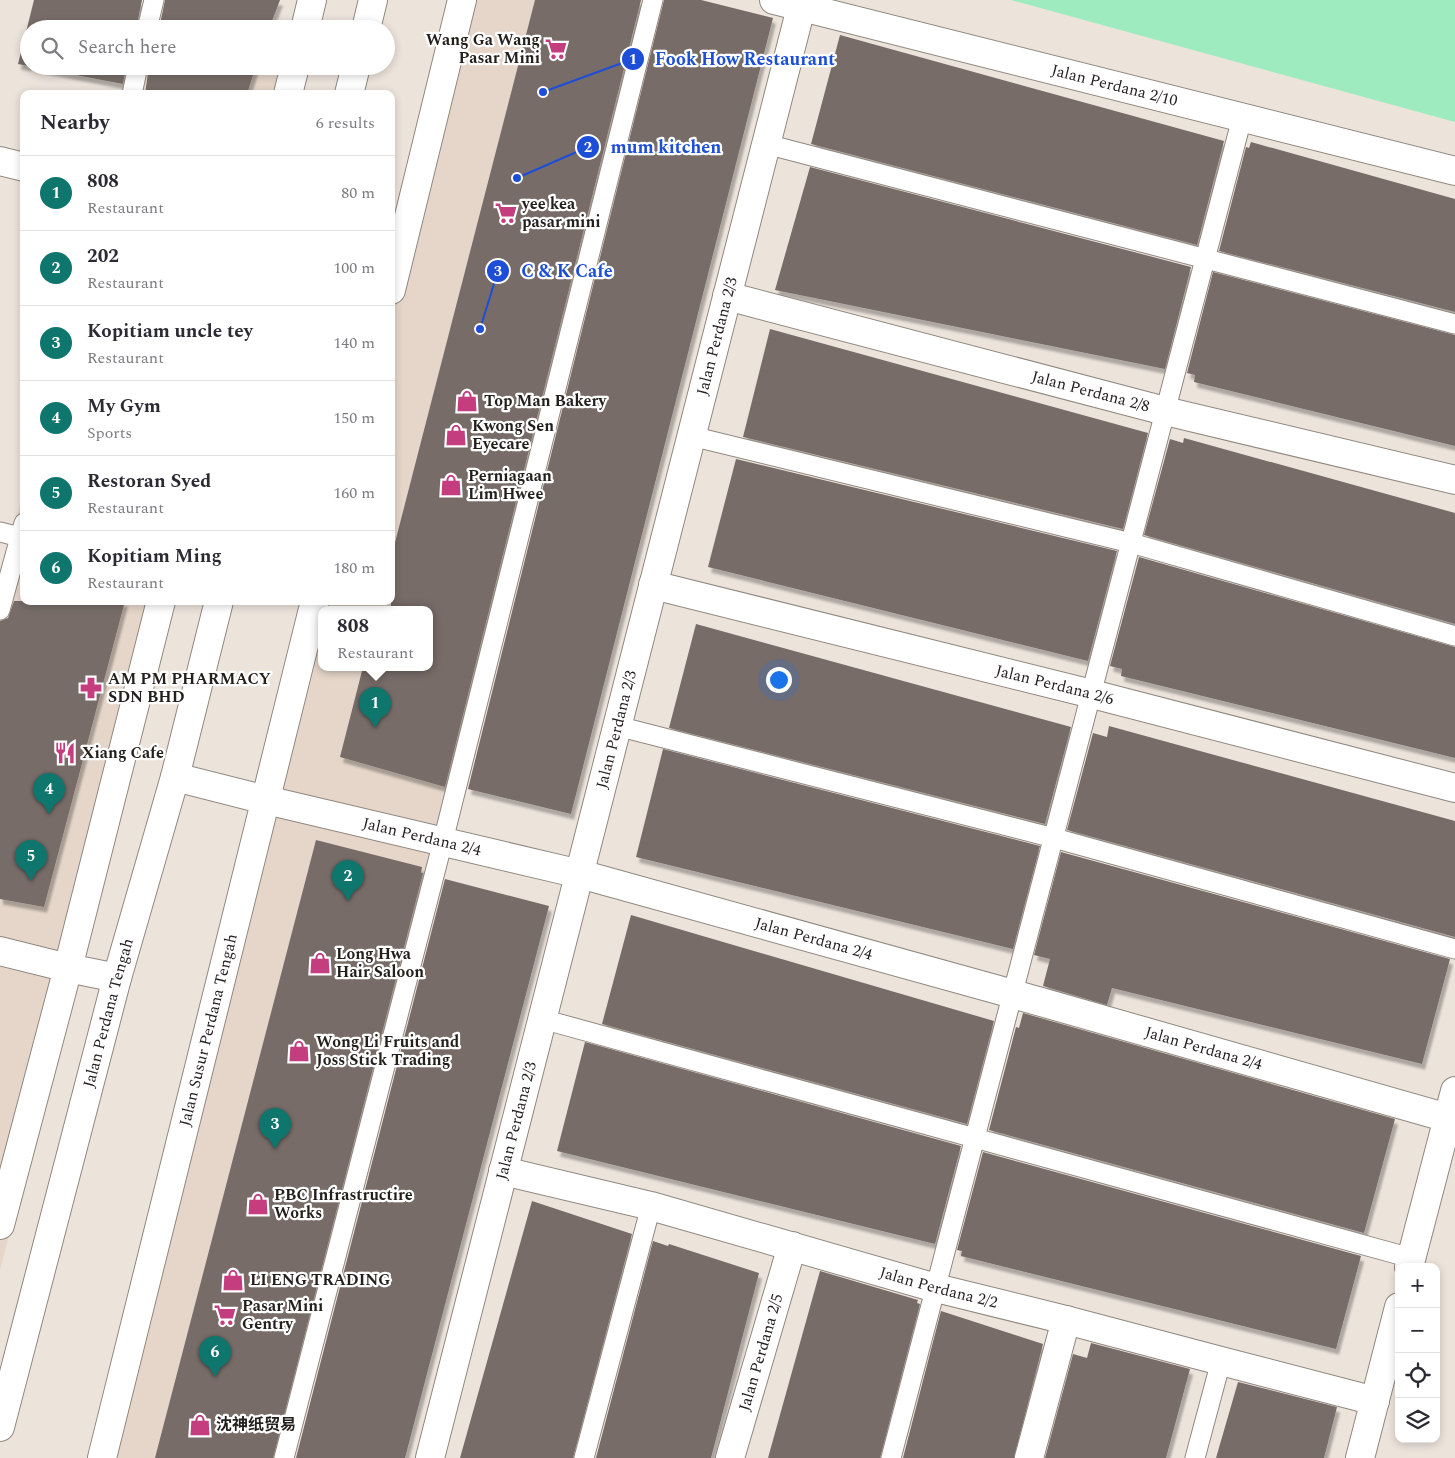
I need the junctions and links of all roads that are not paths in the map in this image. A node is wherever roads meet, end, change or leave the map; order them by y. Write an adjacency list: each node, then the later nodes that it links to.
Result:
1 (154, 0): 8 (lane)
2 (312, 0): 9 (street)
3 (373, 0): 10 (street)
4 (462, 0): 23 (street)
5 (652, 0): 45 (lane)
6 (774, 0): 7 (street, Jalan Perdana 2/10)
7 (802, 3): 17 (street, Jalan Perdana 2/10); 18 (street, Jalan Perdana 2/3)
8 (149, 20)
9 (307, 20)
10 (368, 20)
11 (136, 75): 14 (lane)
12 (293, 75): 15 (street)
13 (353, 75): 16 (street)
14 (133, 90)
15 (289, 90)
16 (349, 90)
17 (1242, 118): 21 (street, Jalan Perdana 2/10); 22 (lane)
18 (766, 144): 22 (lane); 24 (street, Jalan Perdana 2/3)
19 (0, 161): 20 (street)
20 (20, 166)
21 (1455, 171)
22 (1205, 259): 25 (lane); 26 (lane)
23 (395, 274)
24 (727, 296): 26 (street, Jalan Perdana 2/8); 27 (street, Jalan Perdana 2/3)
25 (1455, 324)
26 (1165, 411): 28 (street, Jalan Perdana 2/8); 32 (lane)
27 (691, 436): 32 (lane); 33 (street, Jalan Perdana 2/3)
28 (1455, 480)
29 (0, 532): 30 (lane)
30 (20, 532)
31 (20, 542): 37 (lane)
32 (1131, 543): 38 (lane); 39 (lane)
33 (653, 585): 39 (street, Jalan Perdana 2/6); 40 (street, Jalan Perdana 2/3)
34 (160, 605): 49 (street)
35 (218, 605): 41 (street, Jalan Perdana Tengah)
36 (314, 605): 43 (street, Jalan Susur Perdana Tengah)
37 (0, 610)
38 (1455, 636)
39 (1092, 694): 42 (street, Jalan Perdana 2/6); 44 (lane)
40 (617, 726): 44 (lane); 46 (street, Jalan Perdana 2/3)
41 (175, 777): 43 (street, Jalan Perdana 2/4); 50 (street, Jalan Perdana Tengah)
42 (1455, 788)
43 (266, 800): 45 (street, Jalan Perdana 2/4); 67 (street, Jalan Susur Perdana Tengah)
44 (1054, 838): 47 (lane); 51 (lane)
45 (443, 841): 46 (street, Jalan Perdana 2/4); 68 (lane)
46 (580, 874): 51 (street, Jalan Perdana 2/4); 52 (street, Jalan Perdana 2/3)
47 (1455, 949)
48 (0, 950): 49 (street)
49 (68, 968): 50 (street); 58 (street)
50 (117, 978): 66 (street, Jalan Perdana Tengah)
51 (1013, 994): 54 (street, Jalan Perdana 2/4); 55 (lane)
52 (542, 1019): 55 (lane); 56 (street, Jalan Perdana 2/3)
53 (1455, 1091): 54 (street)
54 (1452, 1119): 60 (street)
55 (976, 1138): 60 (lane); 61 (lane)
56 (503, 1171): 57 (street, Jalan Perdana 2/2); 69 (street, Jalan Perdana 2/3)
57 (651, 1206): 59 (street, Jalan Perdana 2/2); 70 (lane)
58 (0, 1226)
59 (792, 1246): 61 (street, Jalan Perdana 2/2); 71 (street, Jalan Perdana 2/5)
60 (1410, 1262)
61 (936, 1288): 63 (street, Jalan Perdana 2/2); 72 (lane)
62 (1399, 1308): 65 (street)
63 (1066, 1320): 64 (street, Jalan Perdana 2/2); 73 (street)
64 (1221, 1361): 65 (street, Jalan Perdana 2/2); 74 (lane)
65 (1375, 1401): 75 (street)
66 (0, 1427)
67 (102, 1458)
68 (284, 1458)
69 (430, 1458)
70 (584, 1458)
71 (730, 1458)
72 (892, 1458)
73 (1029, 1458)
74 (1195, 1458)
75 (1360, 1458)

